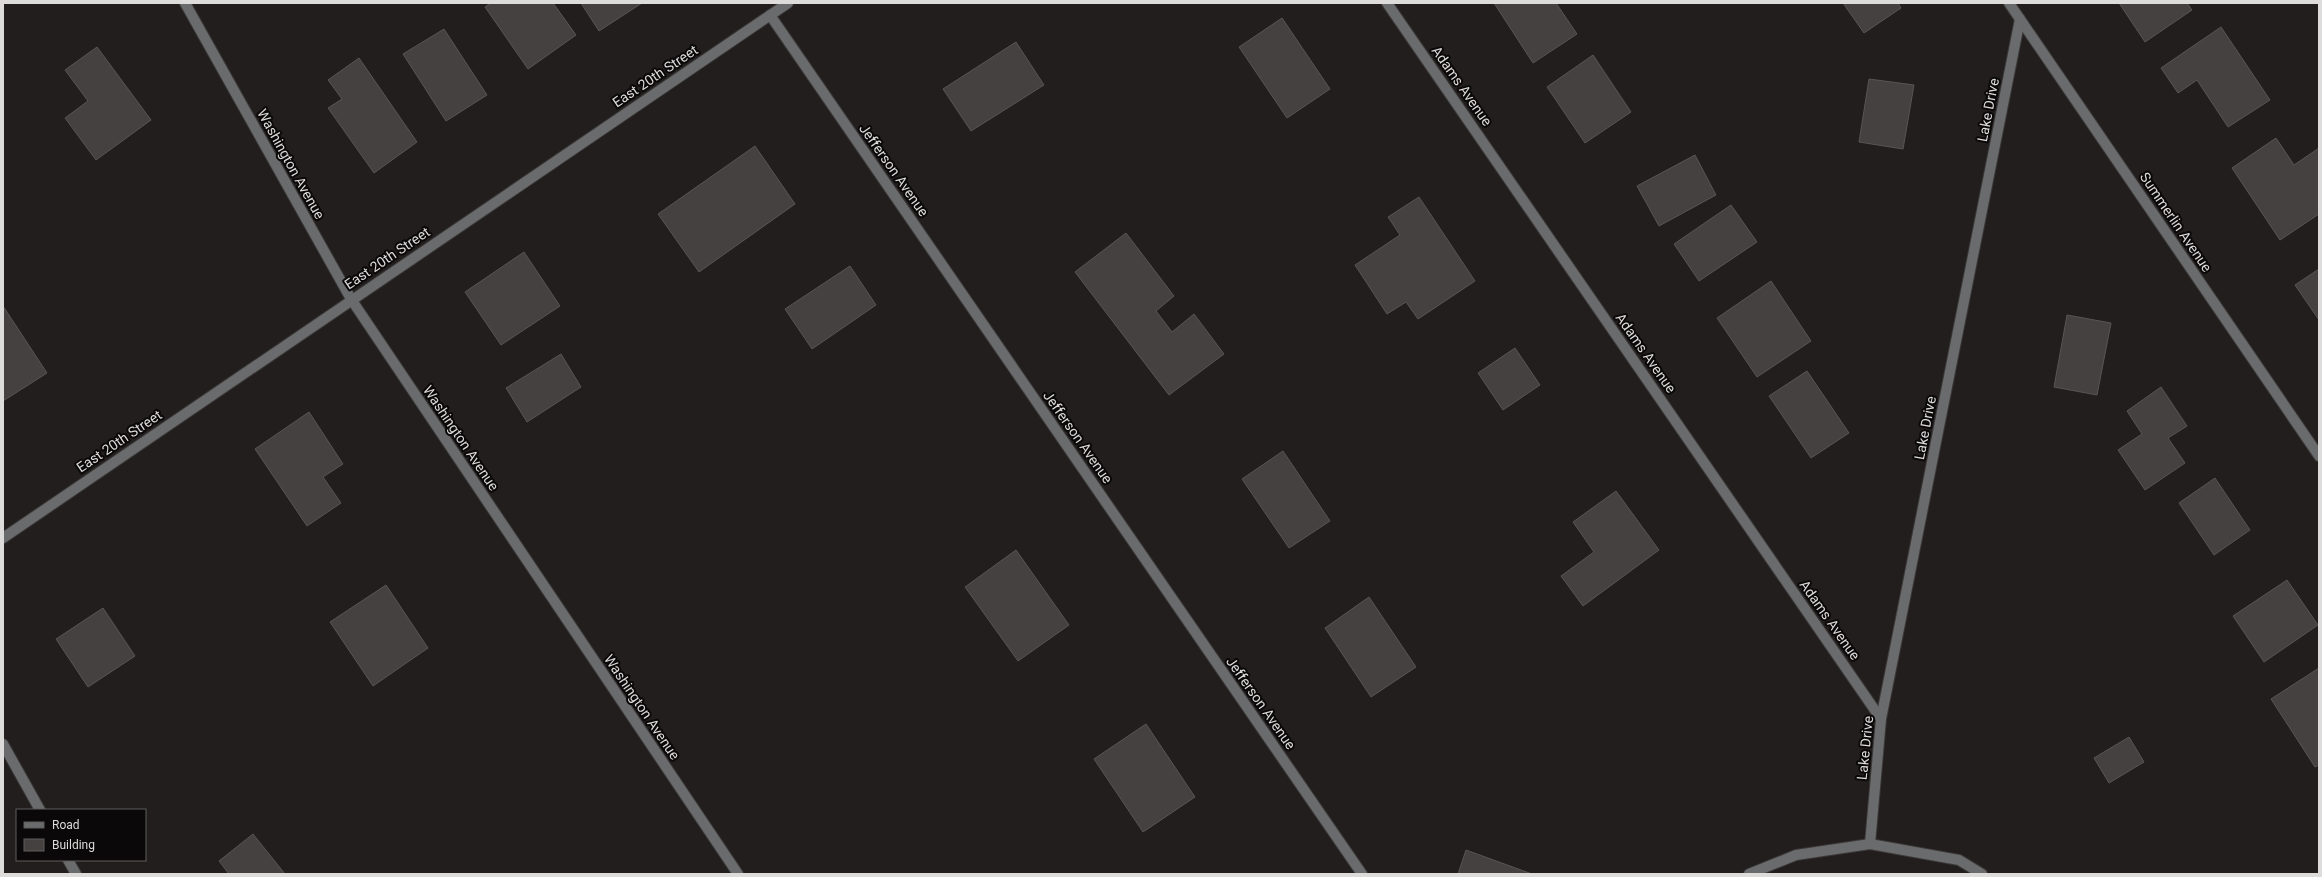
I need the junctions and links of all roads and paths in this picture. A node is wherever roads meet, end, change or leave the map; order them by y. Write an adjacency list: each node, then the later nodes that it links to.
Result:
1 (185, 3): 7 (street, Washington Avenue)
2 (788, 3): 5 (street, East 20th Street)
3 (1387, 3): 10 (street, Adams Avenue)
4 (2009, 3): 6 (street, Summerlin Avenue)
5 (770, 15): 7 (street, East 20th Street); 17 (street, Jefferson Avenue)
6 (2020, 19): 8 (street, Summerlin Avenue); 10 (street, Lake Drive)
7 (351, 299): 9 (street, East 20th Street); 16 (street, Washington Avenue)
8 (2319, 456)
9 (3, 538)
10 (1881, 719): 13 (street, Lake Drive)
11 (3, 744): 12 (street)
12 (39, 809)
13 (1870, 844): 18 (street); 19 (street)
14 (69, 861): 15 (street)
15 (76, 874)
16 (738, 874)
17 (1362, 874)
18 (1749, 874)
19 (1982, 874)

